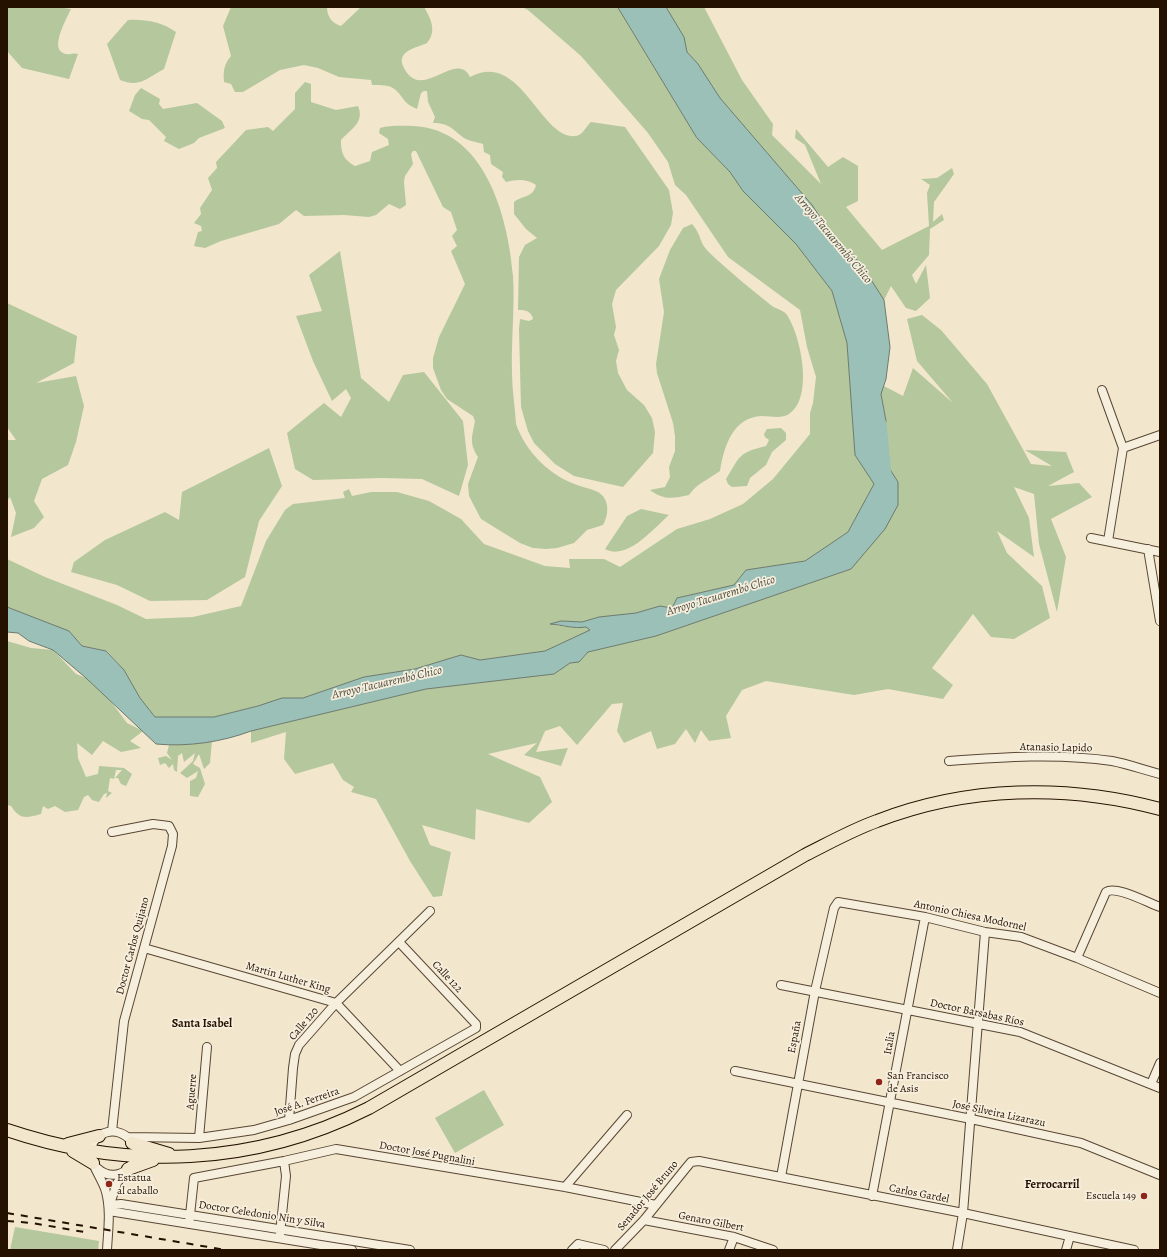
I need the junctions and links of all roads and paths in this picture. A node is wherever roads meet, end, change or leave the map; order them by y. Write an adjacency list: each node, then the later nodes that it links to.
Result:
1 (1102, 390): 3 (street)
2 (1160, 435): 3 (street)
3 (1123, 448): 5 (street)
4 (1091, 538): 5 (street)
5 (1108, 541): 6 (street)
6 (1148, 549): 7 (street); 8 (street)
7 (1160, 552)
8 (1160, 621)
9 (949, 761): 10 (street, Atanasio Lapido)
10 (1160, 774)
11 (1160, 809): 47 (highway)
12 (112, 832): 19 (street, Doctor Carlos Quijano)
13 (838, 902): 16 (street, Antonio Chiesa Modornel); 22 (street, España)
14 (1160, 907): 20 (street)
15 (430, 911): 18 (street, Calle 120)
16 (925, 917): 17 (street, Antonio Chiesa Modornel); 25 (street, Italia)
17 (985, 932): 20 (street, Antonio Chiesa Modornel); 26 (street)
18 (399, 942): 24 (street, Calle 120); 27 (street, Calle 122)
19 (144, 948): 24 (street, Martin Luther King); 40 (street, Doctor Carlos Quijano)
20 (1077, 958): 23 (street, Antonio Chiesa Modornel)
21 (781, 985): 22 (street, Doctor Barsabas Ríos)
22 (815, 991): 25 (street, Doctor Barsabas Ríos); 32 (street, España)
23 (1160, 993)
24 (336, 1003): 30 (street, Martin Luther King); 38 (street, Calle 120)
25 (907, 1010): 26 (street, Doctor Barsabas Ríos); 35 (street, Italia)
26 (978, 1024): 33 (street, Doctor Barsabas Ríos); 37 (street)
27 (476, 1028): 30 (street, José A. Ferreira)
28 (207, 1047): 42 (street, Aguerre)
29 (1160, 1063): 33 (street)
30 (400, 1071): 38 (street, José A. Ferreira)
31 (735, 1071): 32 (street, José Silveira Lizarazu)
32 (798, 1084): 35 (street, José Silveira Lizarazu); 54 (street, España)
33 (1151, 1084): 34 (street, Doctor Barsabas Ríos)
34 (1160, 1088)
35 (890, 1103): 37 (street, José Silveira Lizarazu); 56 (street, Italia)
36 (627, 1115): 55 (street)
37 (971, 1118): 53 (street, José Silveira Lizarazu); 59 (street)
38 (289, 1120): 42 (street, José A. Ferreira)
39 (7, 1130): 44 (highway)
40 (112, 1131): 41 (street); 43 (street, José A. Ferreira)
41 (99, 1136): 44 (highway); 45 (street)
42 (199, 1138): 43 (street, José A. Ferreira)
43 (130, 1140): 46 (street); 47 (highway)
44 (61, 1146): 45 (highway); 51 (highway)
45 (91, 1151): 46 (highway); 51 (street)
46 (135, 1157): 48 (highway); 52 (street)
47 (182, 1157): 48 (highway)
48 (158, 1158): 52 (highway)
49 (699, 1161): 54 (street, Carlos Gardel); 57 (street, Senador José Bruno)
50 (284, 1162): 55 (street, Doctor José Pugnalini); 60 (street, Doctor José Pugnalini); 63 (street)
51 (95, 1166): 52 (street); 58 (street)
52 (127, 1170): 58 (street)
53 (1160, 1175)
54 (781, 1178): 56 (street, Carlos Gardel)
55 (565, 1187): 57 (street, Doctor José Pugnalini)
56 (872, 1196): 59 (street, Carlos Gardel)
57 (656, 1205): 61 (street, Senador José Bruno)
58 (109, 1208): 60 (street, Doctor Celedonio Nin y Silva); 62 (street, Doctor Celedonio Nin y Silva); 69 (street)
59 (963, 1213): 64 (street, Carlos Gardel); 76 (street)
60 (190, 1215): 62 (street); 63 (street, Doctor Celedonio Nin y Silva)
61 (644, 1220): 65 (street, Genaro Gilbert); 74 (street, Senador José Bruno)
62 (189, 1224): 66 (street, Doctor Celedonio Nin y Silva)
63 (280, 1228): 66 (street); 67 (street, Doctor Celedonio Nin y Silva)
64 (1070, 1236): 77 (street); 78 (street, Carlos Gardel)
65 (734, 1237): 68 (street, Genaro Gilbert); 75 (street)
66 (279, 1238): 70 (street, Doctor Celedonio Nin y Silva)
67 (362, 1246): 71 (street, Doctor Celedonio Nin y Silva)
68 (768, 1249)
69 (107, 1250)
70 (352, 1250)
71 (410, 1250)
72 (572, 1250): 73 (street)
73 (604, 1250)
74 (615, 1250)
75 (729, 1250)
76 (957, 1250)
77 (1066, 1250)
78 (1134, 1250)

